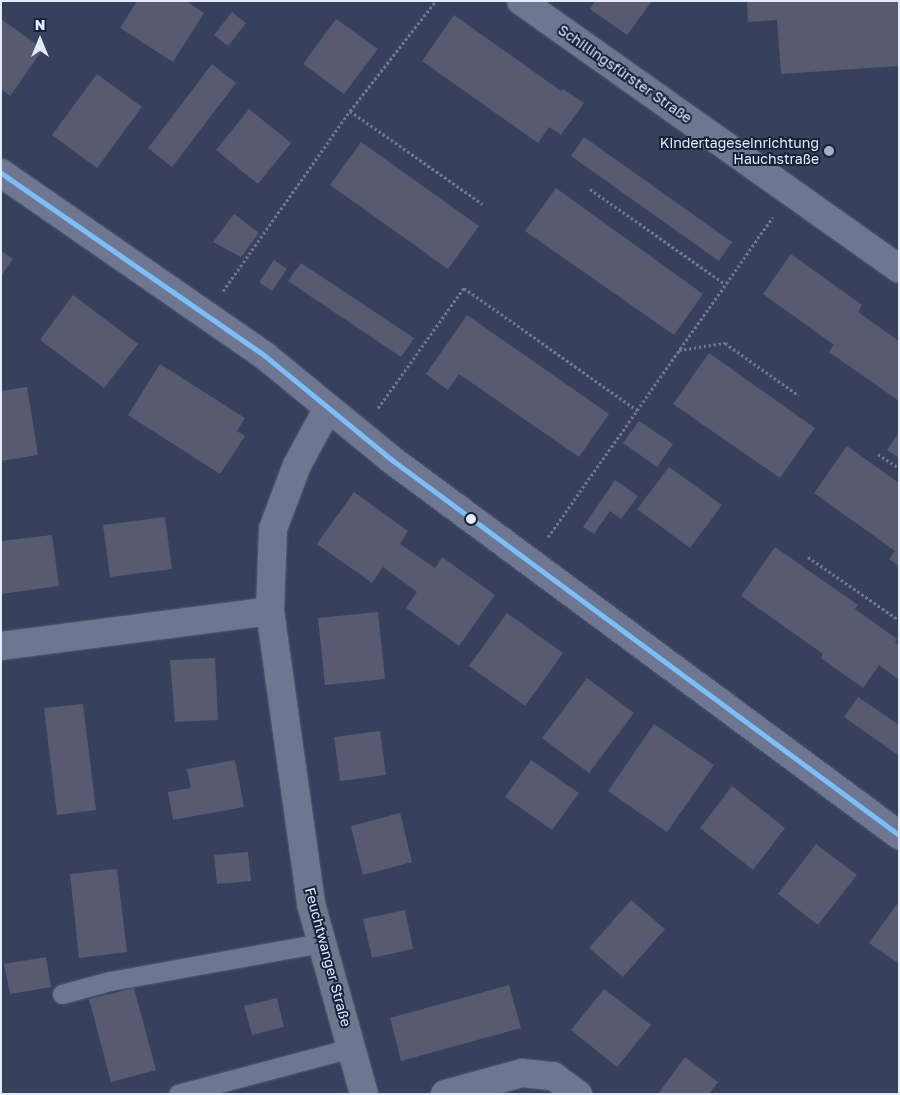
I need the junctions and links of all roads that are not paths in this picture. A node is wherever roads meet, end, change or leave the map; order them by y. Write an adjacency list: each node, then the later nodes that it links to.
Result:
1 (521, 1): 3 (street, Schillingsfürster Straße)
2 (1, 173): 4 (street)
3 (899, 269)
4 (328, 408): 5 (street, Feuchtwanger Straße); 7 (street)
5 (270, 611): 6 (street); 8 (street, Feuchtwanger Straße)
6 (1, 646)
7 (899, 835)
8 (322, 943): 9 (lane); 10 (street, Feuchtwanger Straße)
9 (62, 994)
10 (351, 1048): 11 (lane); 12 (street, Feuchtwanger Straße)
11 (178, 1094)
12 (364, 1094)
13 (444, 1094): 14 (street)
14 (578, 1094)

